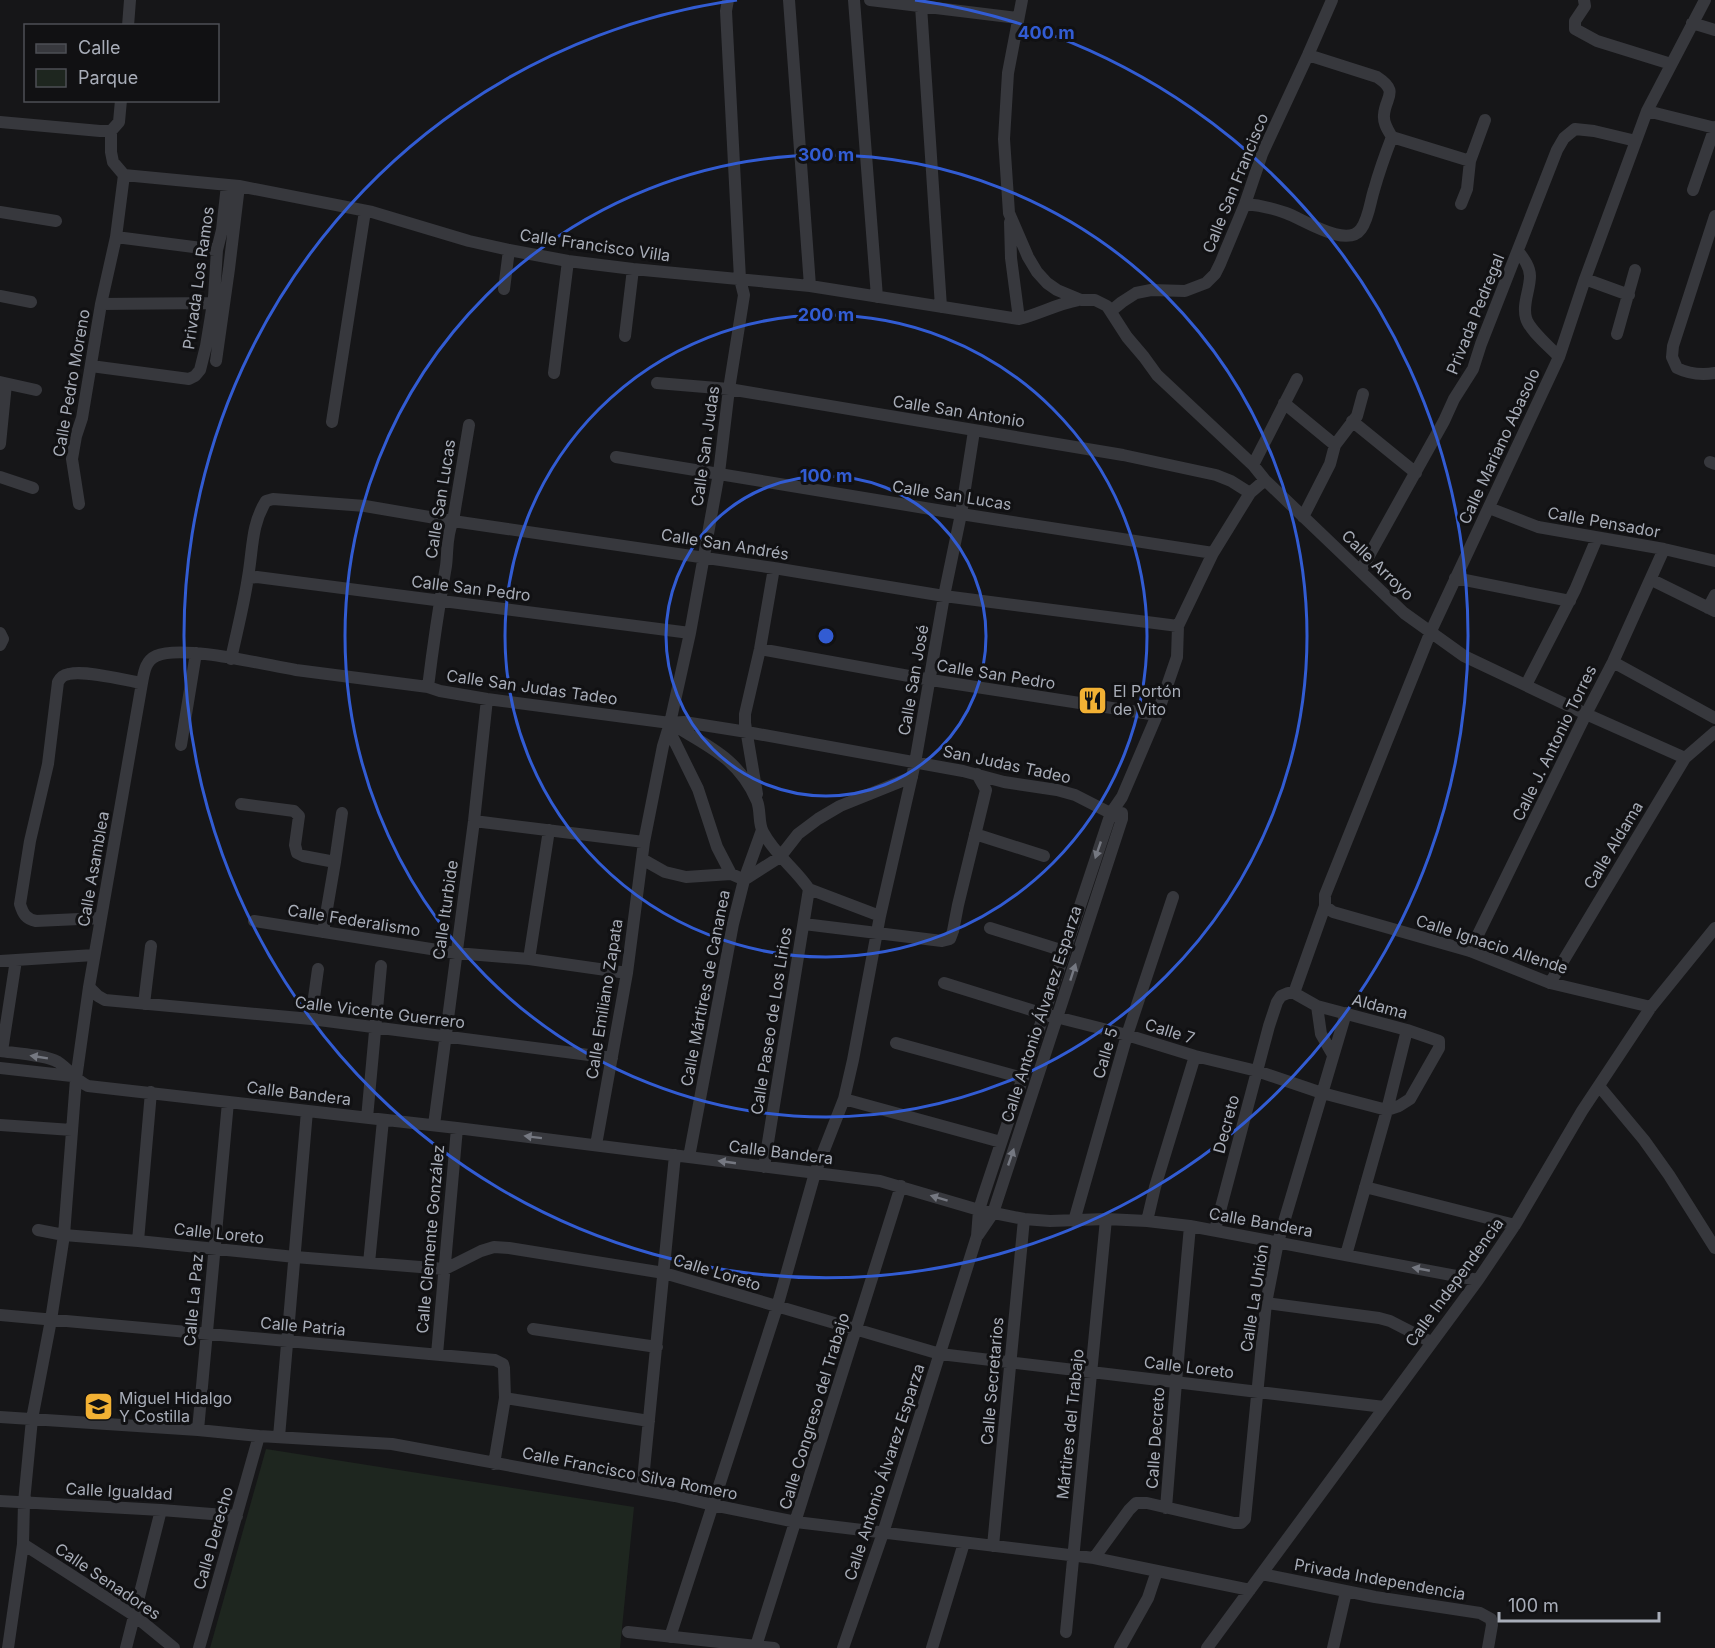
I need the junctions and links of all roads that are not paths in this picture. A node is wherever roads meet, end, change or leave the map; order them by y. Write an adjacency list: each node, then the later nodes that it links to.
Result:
1 (130, 0): 13 (street)
2 (728, 0): 43 (street, Calle San Judas)
3 (789, 0): 45 (street)
4 (854, 0): 49 (street)
5 (870, 0): 10 (street)
6 (1022, 0): 11 (street)
7 (1332, 0): 15 (street, Calle San Francisco)
8 (1584, 0): 16 (street)
9 (1705, 0): 12 (street, Calle Mariano Abasolo)
10 (921, 6): 11 (street); 54 (street)
11 (1018, 18): 33 (street)
12 (1692, 23): 14 (street); 16 (street, Calle Mariano Abasolo)
13 (128, 24)
14 (1715, 30)
15 (1308, 55): 23 (street); 29 (street, Calle San Francisco)
16 (1671, 64): 18 (street, Calle Mariano Abasolo)
17 (121, 102): 22 (street)
18 (1647, 111): 21 (street); 24 (street, Calle Mariano Abasolo)
19 (1485, 120): 25 (street)
20 (0, 122): 22 (street)
21 (1715, 128): 28 (street)
22 (111, 131): 26 (street)
23 (1392, 137): 25 (street); 29 (street)
24 (1636, 141): 39 (street, Privada Pedregal); 44 (street, Calle Mariano Abasolo)
25 (1470, 161): 30 (street)
26 (124, 175): 27 (street, Calle Francisco Villa); 36 (street, Calle Pedro Moreno)
27 (233, 186): 31 (street, Calle Francisco Villa); 37 (street, Privada Los Ramos); 60 (street)
28 (1693, 190)
29 (1245, 204): 55 (street, Calle San Francisco)
30 (1461, 204)
31 (365, 211): 38 (street, Calle Francisco Villa); 72 (street)
32 (0, 212): 35 (street)
33 (1009, 213): 50 (street); 56 (street)
34 (1715, 216): 63 (street)
35 (56, 221)
36 (116, 237): 37 (street); 53 (street, Calle Pedro Moreno)
37 (217, 250): 52 (street, Privada Los Ramos)
38 (509, 250): 40 (street, Calle Francisco Villa); 46 (street)
39 (1518, 251): 59 (street); 79 (street, Privada Pedregal)
40 (568, 261): 41 (street, Calle Francisco Villa); 62 (street)
41 (633, 269): 43 (street, Calle Francisco Villa); 58 (street)
42 (1635, 270): 47 (street)
43 (740, 279): 45 (street, Calle Francisco Villa); 67 (street, Calle San Judas)
44 (1585, 279): 47 (street); 59 (street, Calle Mariano Abasolo)
45 (810, 286): 49 (street, Calle Francisco Villa)
46 (504, 289)
47 (1629, 295): 57 (street)
48 (0, 296): 51 (street)
49 (877, 297): 54 (street, Calle Francisco Villa)
50 (1081, 300): 55 (street); 56 (street, Calle Francisco Villa)
51 (31, 302)
52 (213, 303): 53 (street); 61 (street, Privada Los Ramos)
53 (101, 304): 61 (street, Calle Pedro Moreno)
54 (941, 307): 56 (street, Calle Francisco Villa)
55 (1111, 311): 78 (street, Calle Arroyo)
56 (1018, 319)
57 (1617, 334)
58 (625, 336)
59 (1559, 357): 86 (street, Calle Mariano Abasolo)
60 (216, 361)
61 (91, 366): 85 (street, Calle Pedro Moreno)
62 (554, 373)
63 (1715, 373)
64 (1297, 379): 70 (street)
65 (3, 383): 68 (street); 75 (street)
66 (657, 383): 67 (street, Calle San Antonio)
67 (729, 389): 74 (street, Calle San Antonio); 80 (street, Calle San Judas)
68 (36, 390)
69 (1363, 394): 71 (street)
70 (1284, 404): 76 (street); 78 (street)
71 (1352, 421): 76 (street); 79 (street)
72 (332, 422)
73 (470, 425): 89 (street, Calle San Lucas)
74 (974, 430): 84 (street, Calle San Antonio); 87 (street, Calle San José)
75 (0, 444)
76 (1335, 445): 88 (street)
77 (616, 457): 80 (street, Calle San Lucas)
78 (1253, 465): 82 (street, Calle Arroyo)
79 (1416, 472): 96 (street, Privada Pedregal)
80 (719, 473): 87 (street, Calle San Lucas); 93 (street, Calle San Judas)
81 (0, 477): 83 (street)
82 (1265, 480): 84 (street); 88 (street, Calle Arroyo)
83 (33, 488)
84 (1250, 493): 92 (street)
85 (79, 504)
86 (1489, 508): 90 (street, Calle Pensador); 98 (street, Calle Mariano Abasolo)
87 (961, 514): 92 (street, Calle San Lucas); 101 (street, Calle San José)
88 (1303, 517): 96 (street, Calle Arroyo)
89 (453, 520): 93 (street, Calle San Andrés); 97 (street, Calle San Andrés); 102 (street, Calle San Lucas)
90 (1597, 538): 91 (street, Calle Pensador); 103 (street)
91 (1664, 549): 94 (street, Calle Pensador); 99 (street, Calle J. Antonio Torres)
92 (1213, 553): 105 (street)
93 (705, 558): 95 (street, Calle San Andrés); 108 (street, Calle San Judas)
94 (1715, 561)
95 (774, 568): 101 (street, Calle San Andrés); 110 (street)
96 (1360, 570): 106 (street, Calle Arroyo)
97 (248, 578): 102 (street, Calle San Pedro); 112 (street)
98 (1455, 578): 103 (street); 106 (street, Calle Mariano Abasolo)
99 (1652, 580): 104 (street); 113 (street, Calle J. Antonio Torres)
100 (1715, 595): 104 (street)
101 (944, 596): 105 (street, Calle San Andrés); 115 (street, Calle San José)
102 (439, 600): 108 (street, Calle San Pedro); 118 (street, Calle San Lucas)
103 (1570, 601): 117 (street)
104 (1712, 610)
105 (1179, 626): 121 (street, Calle Antonio Álvarez Esparza)
106 (1431, 631): 117 (street, Calle Arroyo); 150 (street, Calle Mariano Abasolo)
107 (0, 633): 109 (street)
108 (690, 633): 123 (street, Calle San Judas)
109 (0, 645)
110 (760, 649): 115 (street, Calle San Pedro); 124 (street)
111 (196, 653): 112 (street, Calle San Judas Tadeo); 114 (street, Calle San Judas Tadeo); 126 (street)
112 (231, 659): 118 (street, Calle San Judas Tadeo)
113 (1613, 662): 120 (street, Calle J. Antonio Torres); 122 (street)
114 (146, 664): 116 (street, Calle Asamblea)
115 (931, 680): 121 (street, Calle San Pedro); 128 (street, Calle San José)
116 (142, 683): 152 (street, Calle Asamblea); 152 (street)
117 (1526, 685): 120 (street, Calle Arroyo)
118 (429, 687): 119 (street, Calle San Judas Tadeo)
119 (487, 699): 123 (street, Calle San Judas Tadeo); 137 (street, Calle Iturbide)
120 (1586, 714): 127 (street, Calle Arroyo); 161 (street, Calle J. Antonio Torres)
121 (1157, 715): 136 (street, Calle Antonio Álvarez Esparza)
122 (1715, 718)
123 (669, 725): 124 (street, Calle San Judas Tadeo); 133 (street); 141 (street, Calle San Judas); 146 (street)
124 (747, 732): 128 (street, Calle San Judas Tadeo); 133 (street)
125 (1715, 732): 127 (street, Calle Aldama)
126 (181, 745)
127 (1685, 758): 170 (street, Calle Aldama)
128 (915, 763): 129 (street, San Judas Tadeo); 130 (street, Calle San José)
129 (977, 774): 131 (street, San Judas Tadeo); 132 (street)
130 (912, 777): 143 (street, Calle Mártires de Cananea); 151 (street, Calle San José)
131 (1004, 782): 132 (street); 136 (street, San Judas Tadeo)
132 (986, 790): 140 (street)
133 (758, 803): 139 (street)
134 (241, 804): 145 (street)
135 (342, 813): 145 (street)
136 (1117, 816): 160 (street, Calle Antonio Álvarez Esparza, one-way to 160); 179 (street, Calle Antonio Álvarez Esparza, one-way to 136)
137 (474, 821): 138 (street); 162 (street, Calle Iturbide)
138 (549, 830): 141 (street); 164 (street)
139 (762, 831): 143 (street); 147 (street)
140 (975, 834): 142 (street); 158 (street)
141 (644, 842): 144 (street, Calle Emiliano Zapata)
142 (1044, 856)
143 (780, 857): 147 (street, Calle Mártires de Cananea); 148 (street)
144 (642, 859): 146 (street); 169 (street, Calle Emiliano Zapata)
145 (335, 862): 157 (street)
146 (731, 874): 147 (street)
147 (744, 880): 210 (street, Calle Mártires de Cananea)
148 (809, 889): 151 (street); 153 (street, Calle Paseo de Los Lirios)
149 (1173, 897): 183 (street, Calle 5)
150 (1325, 906): 161 (street, Calle Ignacio Allende); 173 (street, Calle Mariano Abasolo)
151 (880, 916): 158 (street, Calle San José)
152 (101, 918): 163 (street, Calle Asamblea)
153 (804, 920): 158 (street); 211 (street, Calle Paseo de Los Lirios)
154 (254, 921): 157 (street, Calle Federalismo)
155 (990, 928): 160 (street)
156 (1715, 928): 176 (street, Calle Independencia)
157 (323, 932): 162 (street, Calle Federalismo)
158 (877, 933): 197 (street, Calle San José)
159 (151, 946): 174 (street)
160 (1064, 951): 177 (street, Calle Antonio Álvarez Esparza)
161 (1470, 951): 170 (street, Calle Ignacio Allende)
162 (456, 953): 164 (street, Calle Federalismo); 184 (street, Calle Iturbide)
163 (94, 955): 165 (street); 172 (street, Calle Asamblea)
164 (529, 959): 169 (street, Calle Federalismo)
165 (16, 960): 166 (street); 186 (street)
166 (0, 961)
167 (381, 966): 181 (street)
168 (318, 969): 180 (street)
169 (627, 973): 189 (street, Calle Emiliano Zapata)
170 (1550, 982): 176 (street, Calle Ignacio Allende)
171 (944, 983): 177 (street, Calle 7)
172 (89, 987): 174 (street, Calle Vicente Guerrero); 192 (street, Calle Asamblea)
173 (1294, 993): 175 (street, Aldama); 191 (street, Decreto)
174 (144, 1004): 180 (street, Calle Vicente Guerrero)
175 (1317, 1006): 178 (street, Aldama); 187 (street)
176 (1651, 1007): 194 (street, Calle Independencia)
177 (1044, 1014): 179 (street, Calle 7); 193 (street, Calle Antonio Álvarez Esparza)
178 (1346, 1014): 182 (street, Aldama); 187 (street, Calle La Unión)
179 (1058, 1017): 183 (street, Calle 7); 216 (street, Calle Antonio Álvarez Esparza, one-way to 179)
180 (311, 1019): 181 (street, Calle Vicente Guerrero)
181 (376, 1027): 184 (street, Calle Vicente Guerrero); 201 (street)
182 (1407, 1030): 199 (street); 199 (street, Aldama)
183 (1127, 1035): 188 (street, Calle 7); 219 (street, Calle 5)
184 (445, 1037): 189 (street, Calle Vicente Guerrero); 204 (street, Calle Iturbide)
185 (896, 1043): 193 (street)
186 (1, 1051): 192 (street, one-way to 186)
187 (1333, 1055): 196 (street, Calle La Unión)
188 (1195, 1056): 191 (street, Calle 7); 220 (street)
189 (612, 1058): 208 (street, Calle Emiliano Zapata)
190 (0, 1068): 192 (street)
191 (1257, 1071): 196 (street, Calle 7); 224 (street, Decreto)
192 (74, 1077): 195 (street, Calle Bandera); 206 (street, Calle Asamblea)
193 (1023, 1078): 207 (street, Calle Antonio Álvarez Esparza)
194 (1599, 1086): 221 (street, Calle Independencia); 229 (street)
195 (151, 1092): 198 (street, Calle Bandera); 227 (street)
196 (1322, 1093): 199 (street, Calle 7); 228 (street, Calle La Unión)
197 (844, 1099): 207 (street); 212 (street, Calle San José)
198 (228, 1102): 200 (street, Calle Bandera); 230 (street, Calle La Paz)
199 (1387, 1110): 214 (street)
200 (307, 1112): 201 (street, Calle Bandera); 232 (street)
201 (367, 1118): 202 (street, Calle Bandera)
202 (383, 1120): 204 (street, Calle Bandera); 233 (street)
203 (0, 1125): 206 (street)
204 (434, 1125): 205 (street, Calle Bandera)
205 (457, 1128): 208 (street, Calle Bandera, one-way to 205); 234 (street, Calle Clemente González)
206 (72, 1131): 225 (street, Calle Asamblea)
207 (1001, 1142): 215 (street, Calle Antonio Álvarez Esparza)
208 (596, 1145): 209 (street, Calle Bandera)
209 (675, 1155): 210 (street, Calle Bandera); 235 (street)
210 (689, 1157): 211 (street, Calle Bandera, one-way to 210)
211 (764, 1167): 212 (street, Calle Bandera)
212 (815, 1173): 213 (street, Calle Bandera); 238 (street, Calle San José)
213 (901, 1186): 215 (street, Calle Bandera, one-way to 213); 242 (street, Calle Congreso del Trabajo)
214 (1365, 1186): 221 (street); 231 (street)
215 (979, 1210): 216 (street, Calle Bandera); 226 (street, Calle Antonio Álvarez Esparza)
216 (993, 1213): 217 (street, Calle Bandera); 226 (street, Calle Antonio Álvarez Esparza)
217 (1024, 1219): 219 (street, Calle Bandera); 249 (street, Calle Secretarios)
218 (1106, 1220): 219 (street, Calle Bandera); 220 (street, Calle Bandera); 250 (street, Mártires del Trabajo)
219 (1074, 1221)
220 (1147, 1221): 222 (street, Calle Bandera)
221 (1515, 1225): 236 (street, Calle Independencia)
222 (1190, 1226): 224 (street, Calle Bandera); 251 (street, Calle Decreto)
223 (38, 1230): 225 (street, Calle Loreto)
224 (1215, 1230): 228 (street, Calle Bandera)
225 (64, 1235): 227 (street, Calle Loreto); 240 (street, Calle Asamblea)
226 (977, 1236): 248 (street, Calle Antonio Álvarez Esparza)
227 (138, 1241): 230 (street, Calle Loreto)
228 (1278, 1242): 231 (street, Calle Bandera); 237 (street, Calle La Unión)
229 (1715, 1248)
230 (214, 1249): 232 (street, Calle Loreto); 243 (street, Calle La Paz)
231 (1346, 1255): 236 (street, Calle Bandera, one-way to 231)
232 (295, 1257): 233 (street, Calle Loreto); 244 (street)
233 (369, 1263): 234 (street, Calle Loreto)
234 (445, 1269): 235 (street, Calle Loreto); 247 (street, Calle Clemente González)
235 (664, 1273): 238 (street, Calle Loreto); 246 (street)
236 (1478, 1280): 245 (street, Calle Independencia)
237 (1266, 1303): 245 (street); 252 (street, Calle La Unión)
238 (777, 1307): 242 (street, Calle Loreto); 265 (street, Calle San José)
239 (0, 1315): 240 (street, Calle Patria)
240 (51, 1320): 243 (street, Calle Patria); 256 (street, Calle Asamblea)
241 (533, 1329): 246 (street)
242 (857, 1330): 248 (street, Calle Loreto); 269 (street, Calle Congreso del Trabajo)
243 (207, 1334): 244 (street, Calle Patria); 258 (street, Calle La Paz)
244 (287, 1341): 247 (street, Calle Patria); 260 (street)
245 (1431, 1342): 254 (street, Calle Independencia)
246 (657, 1347): 257 (street)
247 (437, 1354): 253 (street, Calle Patria)
248 (940, 1354): 249 (street, Calle Loreto); 270 (street, Calle Antonio Álvarez Esparza)
249 (1010, 1362): 250 (street, Calle Loreto); 273 (street, Calle Secretarios)
250 (1092, 1372): 251 (street, Calle Loreto); 274 (street, Mártires del Trabajo)
251 (1176, 1382): 252 (street, Calle Loreto); 266 (street, Calle Decreto)
252 (1257, 1392): 254 (street, Calle Loreto); 266 (street, Calle La Unión)
253 (505, 1398): 257 (street); 261 (street, Calle Patria)
254 (1384, 1407): 277 (street, Calle Independencia)
255 (0, 1417): 256 (street, Calle Francisco Silva Romero)
256 (32, 1419): 258 (street, Calle Francisco Silva Romero); 264 (street, Calle Asamblea)
257 (649, 1421): 262 (street)
258 (198, 1430): 259 (street, Calle Francisco Silva Romero)
259 (259, 1436): 260 (street, Calle Francisco Silva Romero); 268 (street, Calle Derecho)
260 (279, 1437): 261 (street, Calle Francisco Silva Romero)
261 (494, 1464): 262 (street, Calle Francisco Silva Romero)
262 (642, 1490): 265 (street, Calle Francisco Silva Romero)
263 (0, 1501): 264 (street, Calle Igualdad)
264 (24, 1502): 267 (street, Calle Igualdad); 272 (street, Calle Asamblea)
265 (713, 1505): 269 (street, Calle Francisco Silva Romero); 283 (street, Calle San José)
266 (1166, 1508): 275 (street)
267 (161, 1510): 268 (street, Calle Igualdad); 280 (street)
268 (237, 1516): 288 (street, Calle Derecho)
269 (796, 1522): 270 (street, Calle Francisco Silva Romero); 284 (street, Calle Congreso del Trabajo)
270 (883, 1533): 271 (street, Calle Francisco Silva Romero); 290 (street, Calle Antonio Álvarez Esparza)
271 (964, 1543): 273 (street, Calle Francisco Silva Romero); 291 (street)
272 (23, 1544): 280 (street, Calle Senadores); 285 (street, Calle Asamblea)
273 (993, 1546): 274 (street, Calle Francisco Silva Romero)
274 (1073, 1556): 275 (street, Calle Francisco Silva Romero); 282 (street, Mártires del Trabajo)
275 (1094, 1558): 276 (street, Calle Francisco Silva Romero)
276 (1157, 1571): 278 (street, Calle Francisco Silva Romero); 292 (street)
277 (1262, 1574): 278 (street, Calle Independencia); 279 (street, Privada Independencia)
278 (1250, 1590): 293 (street, Calle Independencia)
279 (1346, 1592): 294 (street); 295 (street, Privada Independencia)
280 (135, 1616): 286 (street); 287 (street, Calle Senadores)
281 (627, 1632): 283 (street)
282 (1066, 1632)
283 (670, 1636): 284 (street)
284 (756, 1646): 289 (street)
285 (8, 1648)
286 (126, 1648)
287 (174, 1648)
288 (199, 1648)
289 (774, 1648)
290 (843, 1648)
291 (932, 1648)
292 (1120, 1648)
293 (1207, 1648)
294 (1333, 1648)
295 (1488, 1648)

